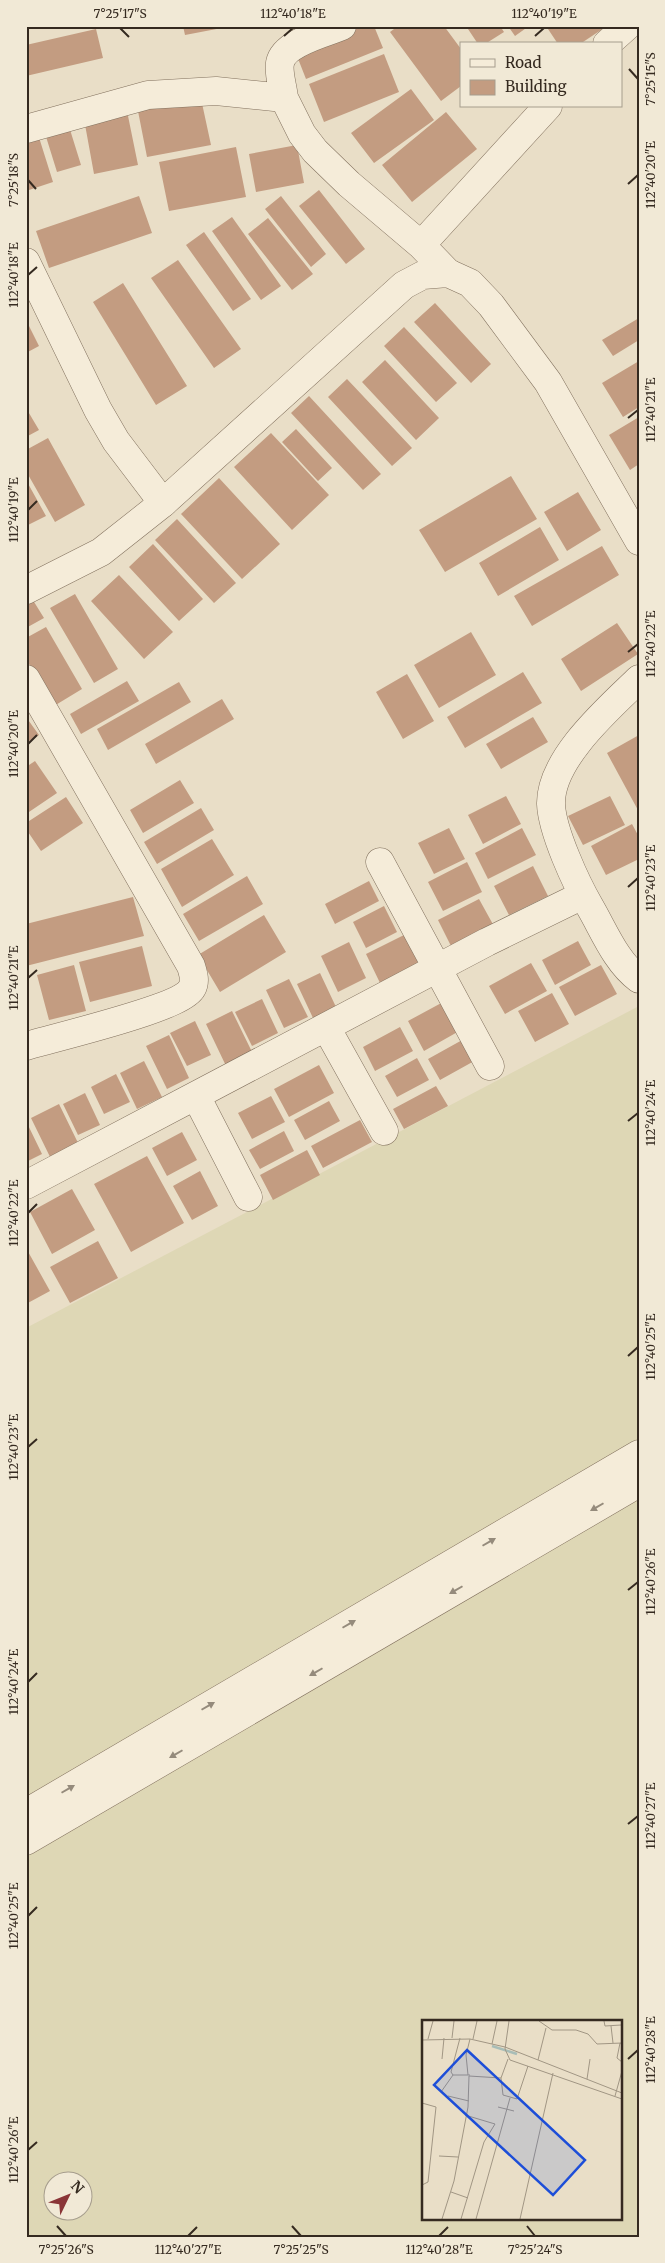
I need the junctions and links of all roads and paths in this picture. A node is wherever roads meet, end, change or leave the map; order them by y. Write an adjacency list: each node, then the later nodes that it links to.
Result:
1 (342, 26): 4 (street)
2 (627, 26): 3 (street)
3 (608, 42)
4 (284, 98): 6 (street); 7 (street)
5 (546, 108): 7 (street)
6 (26, 129)
7 (421, 245): 9 (street)
8 (26, 262): 10 (street)
9 (448, 273): 10 (street); 11 (street)
10 (163, 503): 12 (street)
11 (639, 541)
12 (26, 590)
13 (26, 679): 20 (street)
14 (639, 679): 16 (street)
15 (380, 862): 17 (street)
16 (583, 895): 17 (street); 18 (street)
17 (437, 969): 19 (street); 21 (street)
18 (639, 979)
19 (326, 1027): 22 (street); 23 (street)
20 (26, 1046)
21 (490, 1066)
22 (196, 1096): 24 (street); 25 (street)
23 (384, 1130)
24 (26, 1185)
25 (248, 1197)
26 (639, 1454): 28 (street, one-way to 26)
27 (639, 1483): 29 (street, one-way to 29)
28 (26, 1813)
29 (26, 1841)

